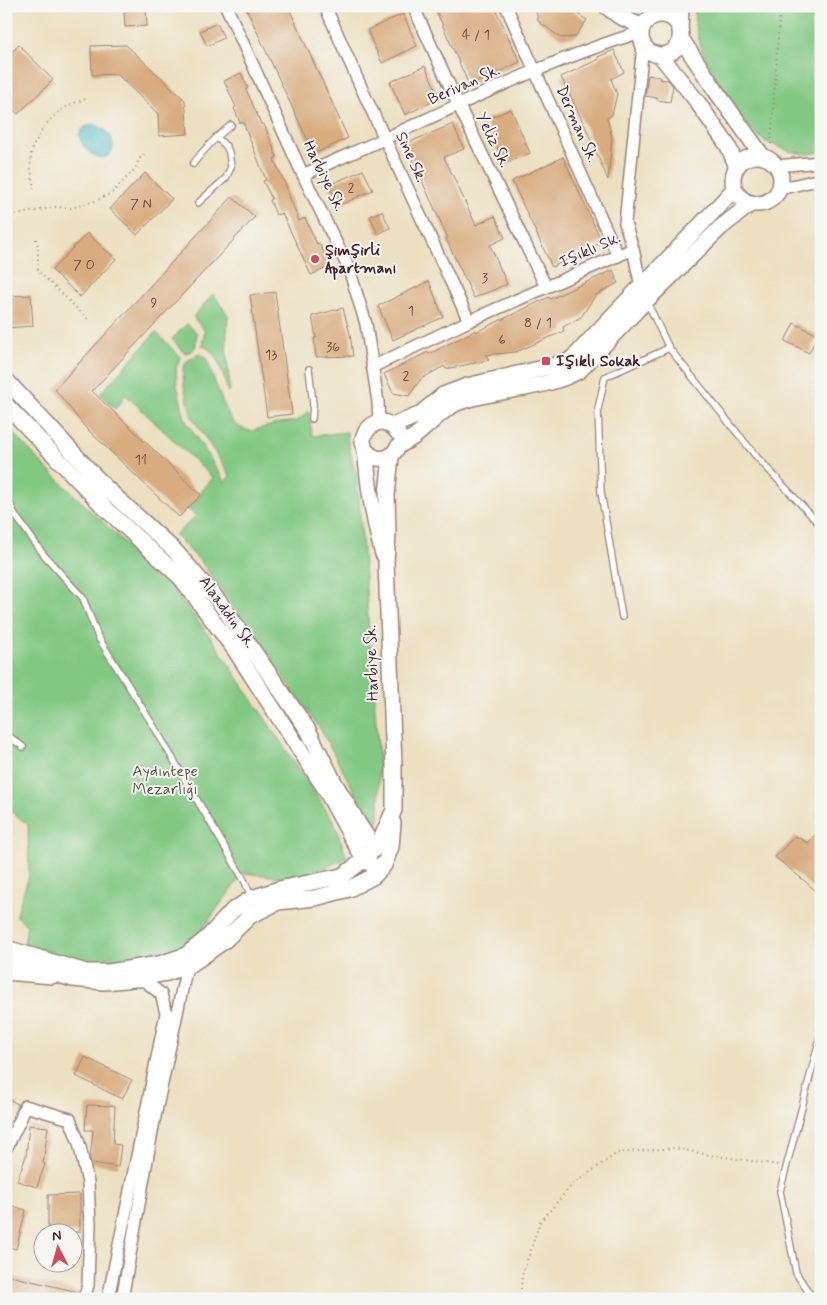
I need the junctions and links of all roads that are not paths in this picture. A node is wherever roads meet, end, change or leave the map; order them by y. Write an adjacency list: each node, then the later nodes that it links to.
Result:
1 (226, 6): 19 (street, Harbiye Sk.)
2 (325, 6): 14 (street, Sine Sk.)
3 (413, 6): 11 (street, Yeliz Sk.)
4 (506, 6): 10 (street, Derman Sk.)
5 (606, 6): 7 (street)
6 (681, 6): 8 (street)
7 (646, 26): 8 (street); 9 (street); 10 (street, Berivan Sk.); 25 (street, Işıklı Sk.)
8 (680, 34): 9 (street); 15 (street)
9 (660, 55): 18 (street)
10 (536, 71): 11 (street, Berivan Sk.); 26 (street, Derman Sk.)
11 (458, 104): 14 (street, Berivan Sk.); 28 (street, Yeliz Sk.)
12 (231, 125): 13 (lane)
13 (216, 137): 17 (lane); 23 (lane)
14 (385, 139): 19 (street, Berivan Sk.); 30 (street, Sine Sk.)
15 (769, 161): 16 (street); 18 (street); 22 (street)
16 (821, 162)
17 (193, 164)
18 (737, 167): 21 (street)
19 (303, 175): 32 (street, Harbiye Sk.)
20 (821, 179): 22 (street)
21 (734, 189): 24 (street); 27 (street)
22 (779, 189): 24 (street)
23 (198, 203)
24 (752, 203): 29 (street)
25 (634, 248): 26 (street, Işıklı Sk.); 27 (street)
26 (618, 256): 28 (street, Işıklı Sk.)
27 (641, 286): 29 (street); 38 (street)
28 (546, 287): 30 (street, Işıklı Sk.)
29 (646, 301): 31 (lane); 40 (street)
30 (469, 321): 32 (street, Işıklı Sk.)
31 (668, 348): 42 (lane); 44 (lane)
32 (372, 367): 38 (street, Harbiye Sk.)
33 (309, 369): 37 (lane)
34 (9, 387): 35 (street, Alaaddin Sk.)
35 (25, 400): 36 (street); 48 (street, Alaaddin Sk.)
36 (10, 409): 49 (street, Alaaddin Sk.)
37 (312, 418)
38 (385, 424): 39 (street); 40 (street)
39 (365, 449): 40 (street); 43 (street)
40 (395, 451): 43 (street, Harbiye Sk.)
41 (6, 495): 51 (lane)
42 (821, 526)
43 (386, 563): 47 (street, Harbiye Sk.)
44 (622, 617)
45 (6, 734): 46 (lane)
46 (23, 747)
47 (394, 810): 48 (street, Harbiye Sk.); 50 (street)
48 (378, 845): 49 (street, Harbiye Sk.)
49 (364, 860): 50 (street); 51 (street, Harbiye Sk.)
50 (380, 869): 54 (street)
51 (252, 898): 52 (street, Harbiye Sk.)
52 (6, 948)
53 (6, 960): 56 (street)
54 (187, 966): 57 (street); 62 (street)
55 (6, 974): 56 (street)
56 (73, 979): 57 (street)
57 (125, 980): 61 (street)
58 (821, 1034): 63 (lane)
59 (6, 1149): 60 (street)
60 (84, 1299)
61 (108, 1299)
62 (122, 1299)
63 (813, 1299)

